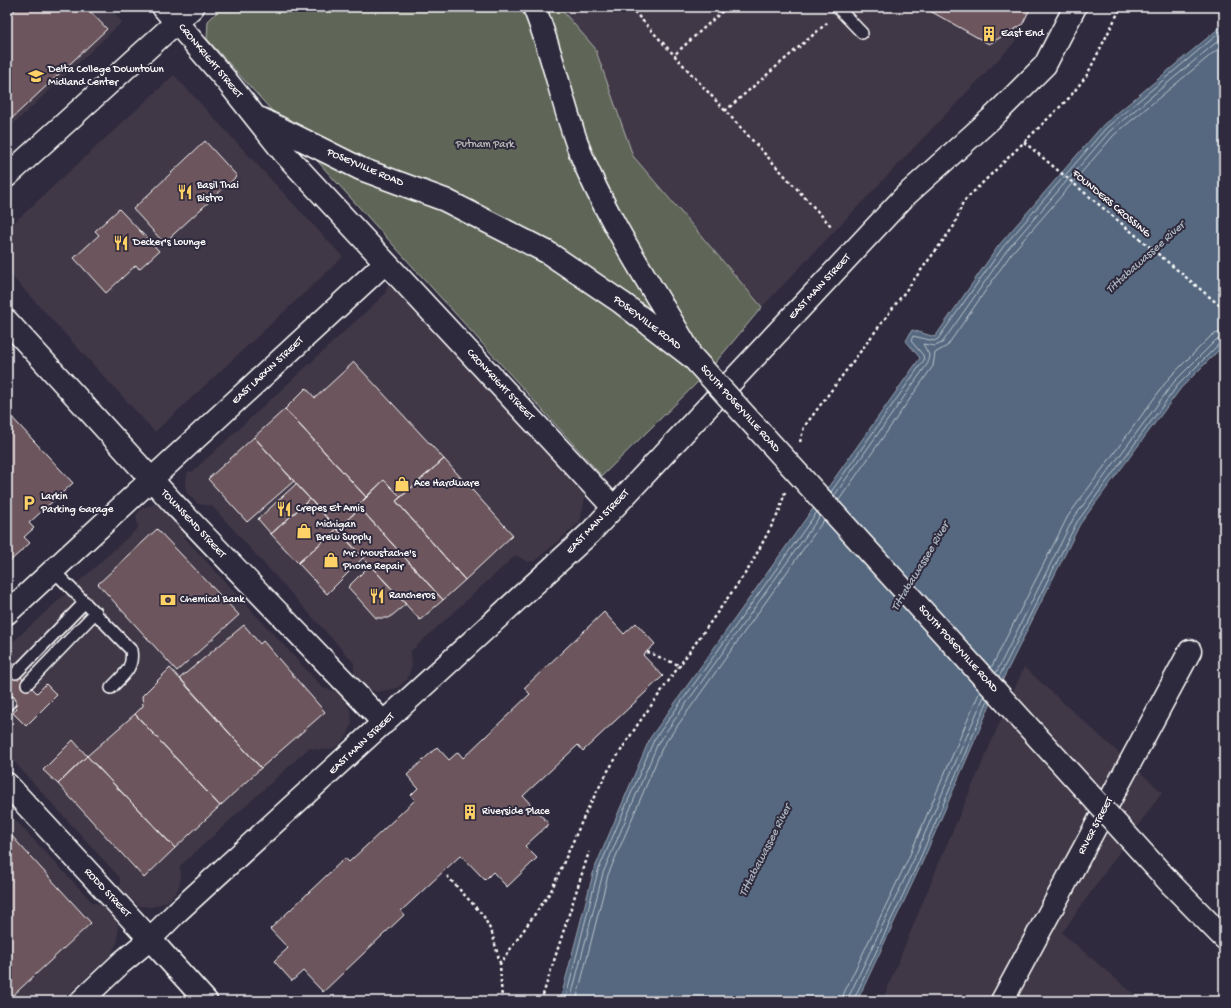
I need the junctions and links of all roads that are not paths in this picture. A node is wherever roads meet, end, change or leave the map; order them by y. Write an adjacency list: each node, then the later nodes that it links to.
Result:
1 (193, 7): 5 (street)
2 (534, 7): 11 (street, POSEYVILLE ROAD)
3 (1075, 7): 13 (street, EAST MAIN STREET)
4 (838, 9): 6 (lane)
5 (170, 14): 7 (street, CRONKRIGHT STREET); 8 (street)
6 (862, 33)
7 (255, 116): 9 (street); 11 (street, POSEYVILLE ROAD)
8 (7, 176)
9 (386, 263): 12 (street, EAST LARKIN STREET); 13 (street, CRONKRIGHT STREET)
10 (7, 321): 12 (street, TOWNSEND STREET)
11 (693, 358): 24 (street, SOUTH POSEYVILLE ROAD, bridge)
12 (152, 479): 14 (street, EAST LARKIN STREET); 22 (street, TOWNSEND STREET)
13 (613, 507): 22 (street, EAST MAIN STREET)
14 (53, 570): 15 (lane); 16 (street, EAST LARKIN STREET)
15 (85, 602): 17 (lane); 19 (lane)
16 (7, 612)
17 (96, 612): 20 (lane); 21 (lane)
18 (1190, 651): 28 (street, RIVER STREET)
19 (16, 672)
20 (27, 684)
21 (110, 688)
22 (384, 723): 25 (street, EAST MAIN STREET)
23 (7, 784): 25 (street, RODD STREET)
24 (1224, 938)
25 (150, 939): 26 (street, EAST MAIN STREET); 27 (street, RODD STREET)
26 (81, 1001)
27 (206, 1001)
28 (1002, 1001)

